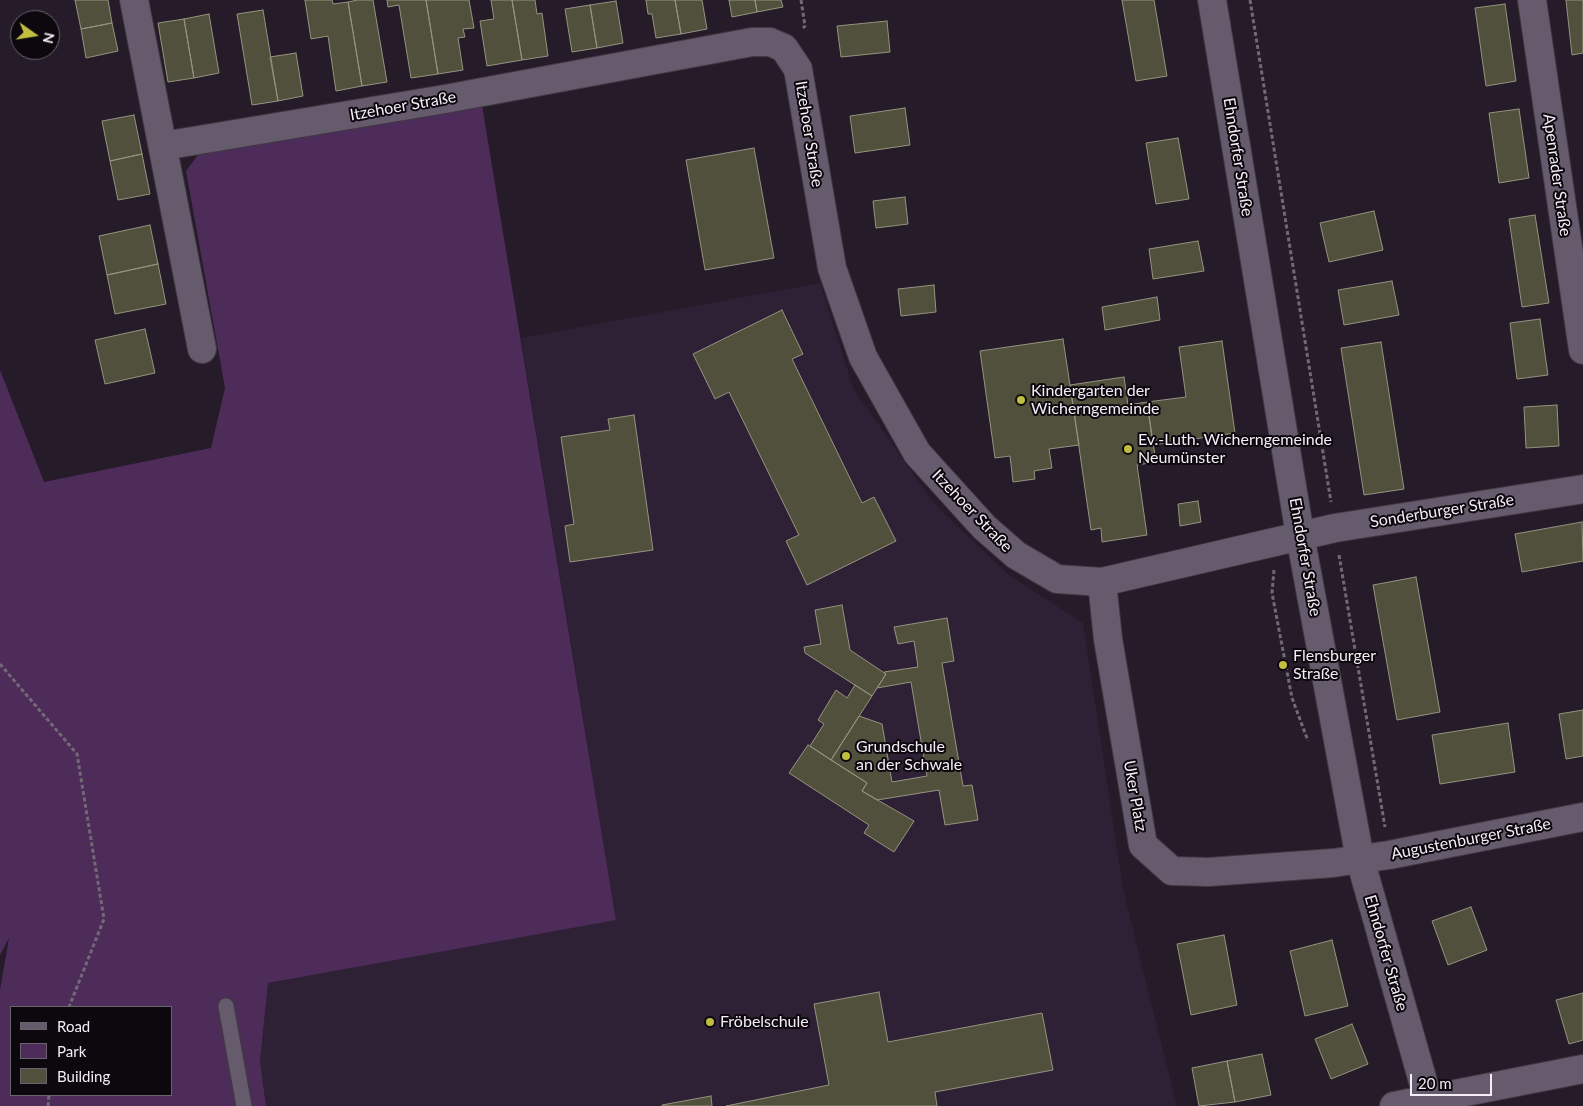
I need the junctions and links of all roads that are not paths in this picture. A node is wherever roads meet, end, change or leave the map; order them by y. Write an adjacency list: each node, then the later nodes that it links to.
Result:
1 (134, 0): 4 (street)
2 (1212, 0): 8 (street, Ehndorfer Straße)
3 (1532, 0): 6 (street, Apenrader Straße)
4 (163, 146): 5 (street); 9 (street, Itzehoer Straße)
5 (202, 349)
6 (1583, 349)
7 (1583, 489): 8 (street, Sonderburger Straße)
8 (1300, 535): 9 (street, Itzehoer Straße); 11 (street, Ehndorfer Straße)
9 (1102, 582): 11 (street, Uker Platz)
10 (1583, 817): 11 (street, Augustenburger Straße)
11 (1360, 859): 14 (street, Ehndorfer Straße)
12 (226, 1006): 15 (lane)
13 (1583, 1069): 14 (street)
14 (1429, 1103): 16 (street)
15 (244, 1106)
16 (1394, 1106)

